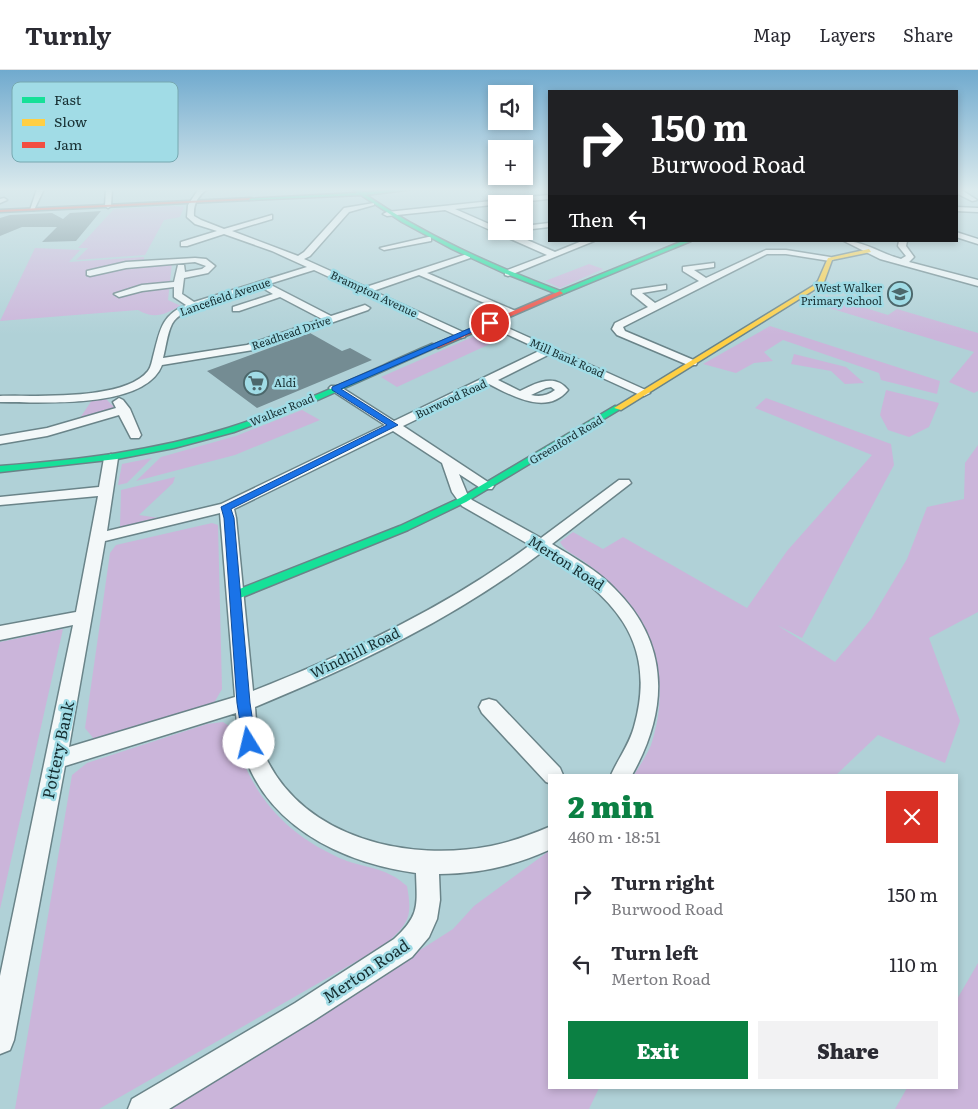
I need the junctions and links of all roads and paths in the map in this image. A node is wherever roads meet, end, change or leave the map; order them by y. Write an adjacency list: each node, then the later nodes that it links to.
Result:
1 (211, 237): 14 (street)
2 (242, 237): 17 (street, Brampton Avenue)
3 (322, 237): 17 (street)
4 (966, 237): 11 (street)
5 (428, 239): 12 (street); 16 (street)
6 (519, 240): 15 (street)
7 (588, 242): 15 (street)
8 (686, 242): 31 (street, Walker Road)
9 (850, 242): 13 (street)
10 (903, 242): 19 (street)
11 (978, 242)
12 (384, 248)
13 (869, 251): 18 (street); 19 (street)
14 (182, 252): 23 (street); 25 (street); 25 (street)
15 (555, 255): 24 (street)
16 (467, 256): 22 (street); 24 (street)
17 (299, 259): 21 (street, Brampton Avenue)
18 (830, 259): 26 (street); 46 (street, Greenford Road)
19 (902, 263): 27 (street)
20 (711, 265): 26 (street)
21 (316, 267): 28 (street, Lancefield Avenue); 30 (street, Brampton Avenue)
22 (418, 272): 30 (street); 40 (street)
23 (90, 273)
24 (508, 273): 31 (street)
25 (179, 280): 32 (street); 35 (street)
26 (706, 282): 37 (street)
27 (978, 283)
28 (262, 284): 33 (street); 35 (street, Lancefield Avenue)
29 (663, 288): 37 (street)
30 (367, 290): 43 (street, Brampton Avenue)
31 (560, 293): 40 (street, Walker Road)
32 (119, 294)
33 (281, 294): 34 (street); 41 (street)
34 (251, 304): 38 (street); 39 (street)
35 (193, 305): 45 (street, Lancefield Avenue)
36 (365, 308): 41 (street, Readhead Drive)
37 (655, 308): 46 (street)
38 (236, 309)
39 (263, 311)
40 (513, 312): 42 (street, Walker Road)
41 (331, 320): 45 (street, Readhead Drive)
42 (490, 323): 43 (street, Walker Road); 44 (street, Mill Bank Road)
43 (461, 335): 48 (street, Walker Road)
44 (550, 350): 47 (street, Burwood Road); 49 (street, Mill Bank Road)
45 (157, 362): 50 (street, Lancefield Avenue)
46 (692, 363): 49 (street, Greenford Road)
47 (490, 380): 51 (street); 54 (street, Burwood Road)
48 (335, 388): 54 (street); 57 (street, Walker Road)
49 (644, 393): 61 (street, Greenford Road)
50 (113, 394): 52 (street, Lancefield Avenue); 53 (street)
51 (520, 396)
52 (0, 399)
53 (124, 409): 55 (street); 56 (street)
54 (394, 425): 58 (street); 65 (street, Burwood Road)
55 (136, 435)
56 (0, 440)
57 (110, 458): 59 (street, Walker Road); 62 (street, Pottery Bank)
58 (448, 461): 61 (street); 63 (street)
59 (0, 469)
60 (624, 483): 67 (street, Windhill Road)
61 (487, 486): 63 (street, Greenford Road)
62 (104, 491): 64 (street); 66 (street, Pottery Bank)
63 (463, 500): 67 (street, Merton Road); 68 (street, Greenford Road)
64 (0, 501)
65 (226, 507): 66 (street, Burwood Road); 68 (street)
66 (98, 538): 69 (street, Pottery Bank)
67 (541, 545): 71 (street, Windhill Road); 75 (street, Merton Road)
68 (236, 595): 71 (street)
69 (84, 617): 70 (street); 73 (street, Pottery Bank)
70 (0, 633)
71 (244, 703): 73 (street, Windhill Road); 77 (street)
72 (488, 707): 74 (street)
73 (55, 760): 78 (street, Pottery Bank)
74 (552, 774)
75 (622, 774)
76 (548, 838): 77 (street)
77 (427, 863): 80 (street, Merton Road)
78 (4, 997): 79 (street, Pottery Bank)
79 (0, 1040)
80 (142, 1109)

